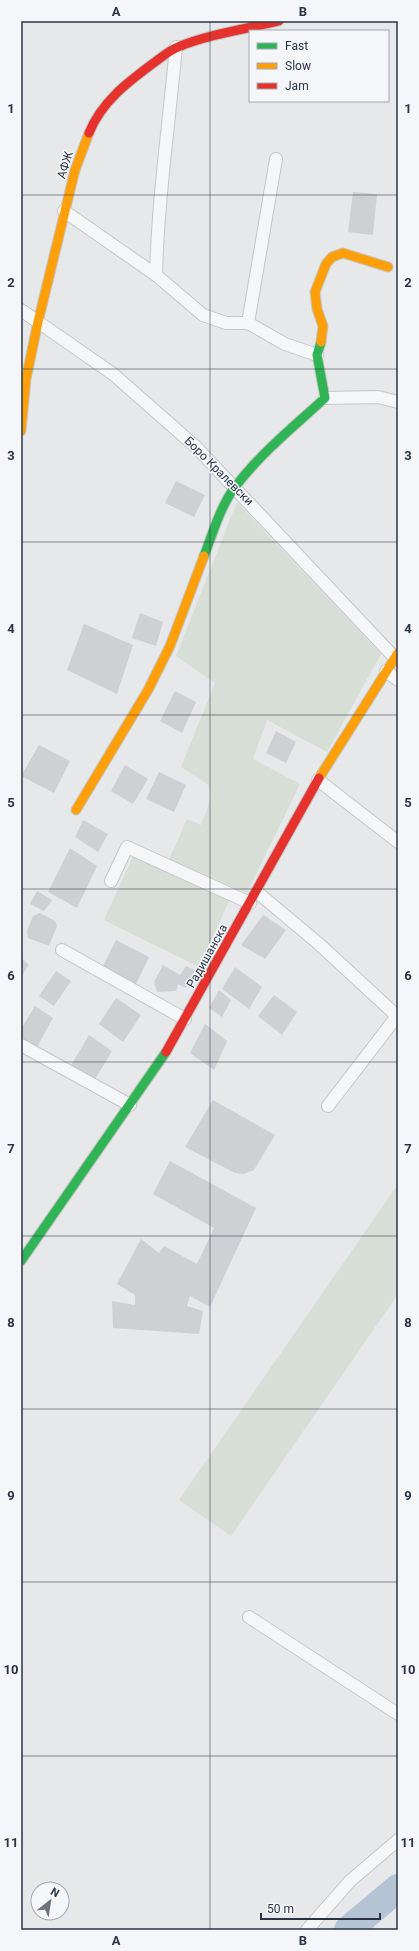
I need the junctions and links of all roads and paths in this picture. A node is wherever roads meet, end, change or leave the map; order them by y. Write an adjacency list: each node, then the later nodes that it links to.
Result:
1 (279, 21): 2 (street, АФЖ)
2 (176, 47): 4 (street, АФЖ); 6 (street)
3 (276, 159): 9 (street)
4 (64, 211): 6 (street); 8 (street, АФЖ)
5 (388, 267): 10 (street)
6 (156, 275): 9 (street)
7 (21, 310): 8 (street, Боро Кралевски)
8 (38, 322): 13 (street, АФЖ); 14 (street, Боро Кралевски)
9 (248, 323): 10 (street)
10 (317, 355): 11 (street)
11 (325, 398): 12 (street); 14 (street)
12 (398, 402)
13 (21, 431)
14 (235, 487): 15 (street, Боро Кралевски); 19 (street)
15 (396, 655): 16 (street, Радишанска)
16 (386, 671): 17 (street); 18 (street, Радишанска)
17 (398, 680)
18 (318, 780): 20 (street); 22 (street, Радишанска)
19 (76, 810)
20 (398, 842)
21 (111, 881): 23 (street)
22 (257, 892): 23 (street, Радишанска); 28 (street)
23 (250, 904): 25 (street, Радишанска)
24 (62, 950): 25 (street)
25 (185, 1019): 27 (street, Радишанска)
26 (21, 1045): 27 (street)
27 (130, 1105): 29 (street, Радишанска)
28 (328, 1106)
29 (21, 1261)
30 (249, 1618): 31 (street)
31 (398, 1714)
32 (398, 1840): 33 (street)
33 (307, 1930)

